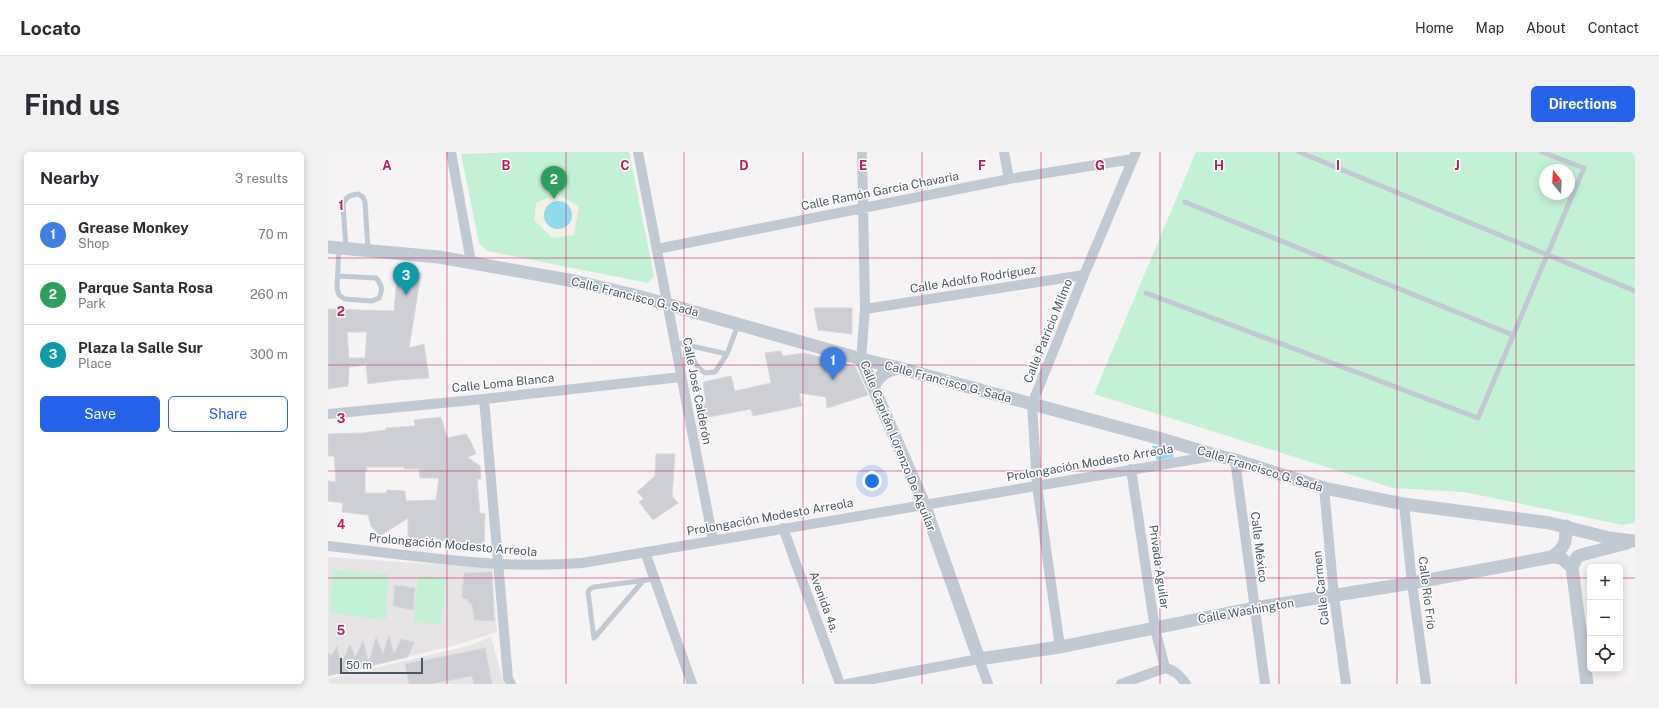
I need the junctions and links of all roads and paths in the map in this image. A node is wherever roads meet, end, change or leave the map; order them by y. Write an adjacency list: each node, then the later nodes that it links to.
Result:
1 (451, 152): 15 (street)
2 (638, 152): 12 (street, Calle José Calderón)
3 (862, 152): 10 (street, Calle Capitán Lorenzo De Aguilar)
4 (1004, 152): 8 (street)
5 (1299, 152): 14 (lane)
6 (1542, 152): 14 (lane)
7 (1134, 156): 8 (street, Calle Ramón García Chavaria); 16 (street, Calle Patricio Milmo)
8 (1008, 179): 10 (street, Calle Ramón García Chavaria)
9 (1185, 202): 23 (lane)
10 (863, 208): 12 (street, Calle Ramón García Chavaria); 21 (street, Calle Capitán Lorenzo De Aguilar)
11 (337, 248): 13 (street, Calle Francisco G. Sada); 13 (lane); 17 (lane)
12 (657, 249): 20 (street, Calle José Calderón)
13 (368, 250): 15 (street, Calle Francisco G. Sada)
14 (1548, 255): 18 (lane); 23 (lane)
15 (470, 262): 20 (street, Calle Francisco G. Sada)
16 (1084, 275): 21 (street, Calle Adolfo Rodríguez); 32 (street, Calle Patricio Milmo)
17 (338, 276): 17 (lane)
18 (1635, 291)
19 (1146, 293): 23 (lane)
20 (666, 304): 22 (street, Calle Francisco G. Sada); 24 (street, Calle José Calderón)
21 (865, 309): 27 (street, Calle Capitán Lorenzo De Aguilar)
22 (738, 324): 26 (lane); 27 (street, Calle Francisco G. Sada)
23 (1513, 336)
24 (674, 342): 25 (lane); 29 (street, Calle José Calderón)
25 (689, 345): 26 (lane); 26 (lane)
26 (727, 354)
27 (861, 360): 28 (street, Calle Francisco G. Sada); 30 (street, Calle Capitán Lorenzo De Aguilar)
28 (899, 368): 30 (street); 32 (street, Calle Francisco G. Sada)
29 (681, 377): 31 (street, Calle Loma Blanca); 43 (street, Calle José Calderón)
30 (873, 387): 39 (street, Calle Capitán Lorenzo De Aguilar)
31 (484, 399): 33 (street, Calle Loma Blanca); 48 (street)
32 (1032, 404): 34 (street, Calle Francisco G. Sada); 37 (street, Calle Patricio Milmo)
33 (328, 414)
34 (1215, 455): 35 (street, Calle Francisco G. Sada); 36 (street, Prolongación Modesto Arreola)
35 (1235, 460): 38 (street, Calle Francisco G. Sada); 54 (street, Calle México)
36 (1131, 469): 37 (street, Prolongación Modesto Arreola); 55 (street, Privada Aguilar)
37 (1037, 485): 39 (street, Prolongación Modesto Arreola); 56 (street, Calle Patricio Milmo)
38 (1324, 488): 40 (street, Calle Francisco G. Sada); 53 (street, Calle Carmen)
39 (924, 504): 42 (street, Prolongación Modesto Arreola); 57 (street, Calle Capitán Lorenzo De Aguilar)
40 (1404, 504): 41 (street, Calle Francisco G. Sada); 52 (street, Calle Río Frío)
41 (1566, 526): 44 (street, Calle Francisco G. Sada); 47 (street)
42 (783, 528): 43 (street, Prolongación Modesto Arreola); 61 (street, Avenida 4a.)
43 (713, 540): 46 (street, Prolongación Modesto Arreola)
44 (1635, 541): 49 (street)
45 (328, 546): 48 (street, Prolongación Modesto Arreola)
46 (644, 552): 48 (street, Prolongación Modesto Arreola); 50 (street)
47 (1552, 557): 49 (street); 52 (street, Calle Washington)
48 (497, 564): 59 (street)
49 (1572, 567): 69 (street)
50 (654, 579): 51 (lane); 60 (street)
51 (643, 581): 51 (lane)
52 (1412, 583): 53 (street, Calle Washington); 68 (street, Calle Río Frío)
53 (1334, 596): 54 (street, Calle Washington); 67 (street, Calle Carmen)
54 (1254, 608): 55 (street, Calle Washington); 66 (street, Calle México)
55 (1155, 629): 56 (street, Calle Washington); 58 (street, Privada Aguilar)
56 (1060, 647): 57 (street, Calle Washington)
57 (979, 659): 62 (street, Calle Washington); 63 (street, Calle Capitán Lorenzo De Aguilar)
58 (1165, 668): 64 (street); 65 (street)
59 (511, 684)
60 (692, 684)
61 (840, 684)
62 (847, 684)
63 (988, 684)
64 (1121, 684)
65 (1186, 684)
66 (1265, 684)
67 (1346, 684)
68 (1426, 684)
69 (1587, 684)

